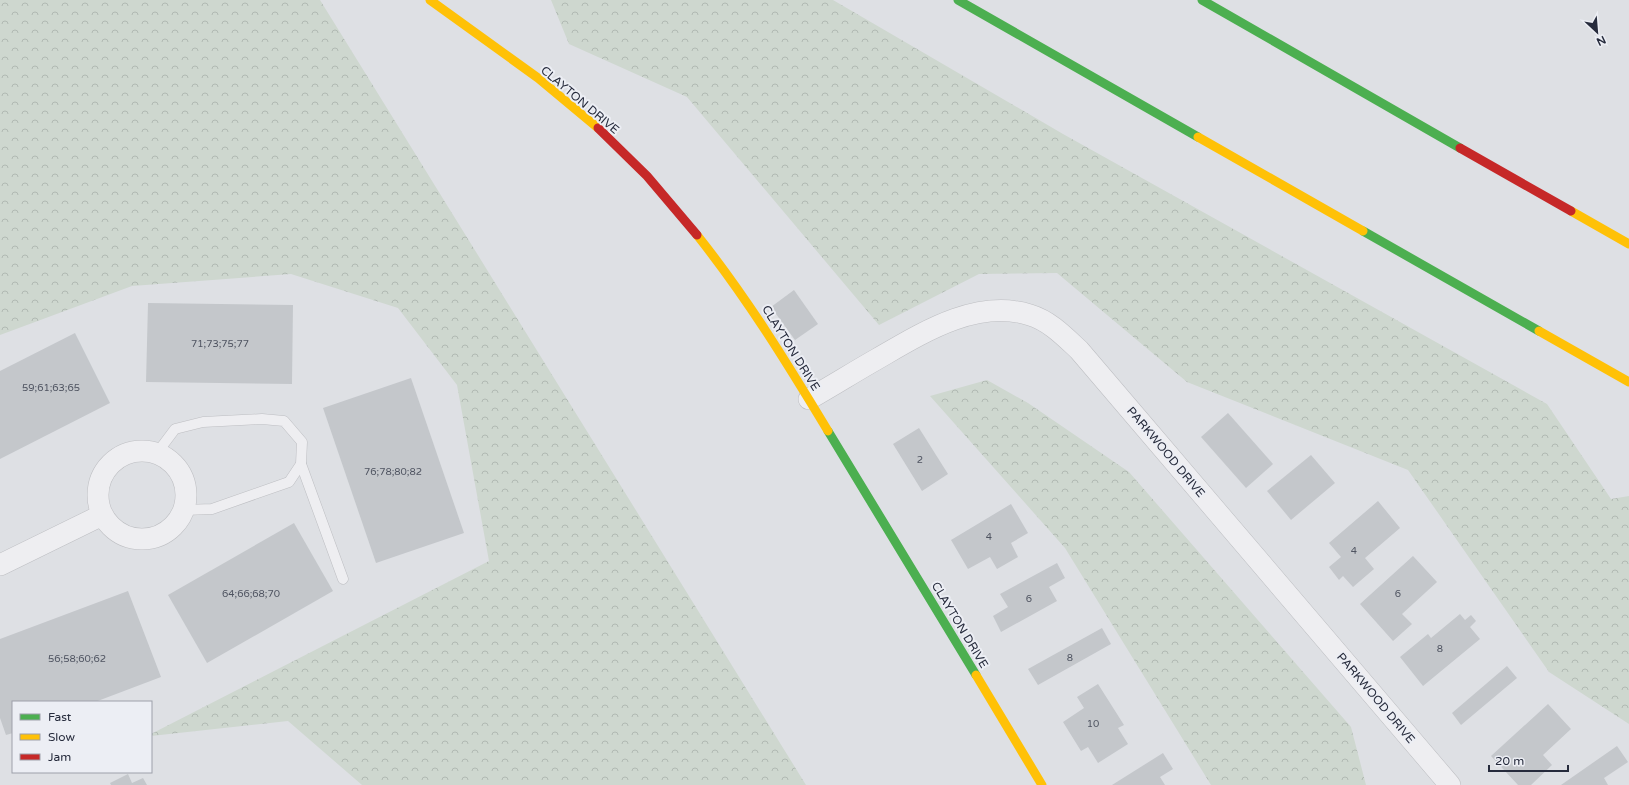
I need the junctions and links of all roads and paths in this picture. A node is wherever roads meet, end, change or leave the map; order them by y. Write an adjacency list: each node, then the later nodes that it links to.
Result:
1 (430, 0): 6 (main road, CLAYTON DRIVE)
2 (958, 0): 5 (main road)
3 (1202, 0): 4 (main road)
4 (1629, 244)
5 (1629, 382)
6 (809, 399): 13 (main road, CLAYTON DRIVE); 14 (street, PARKWOOD DRIVE)
7 (157, 453): 8 (lane); 9 (street); 10 (street)
8 (301, 464): 9 (lane); 12 (lane)
9 (184, 510): 10 (street)
10 (102, 515): 11 (street)
11 (0, 565)
12 (343, 579)
13 (1042, 785)
14 (1450, 785)

